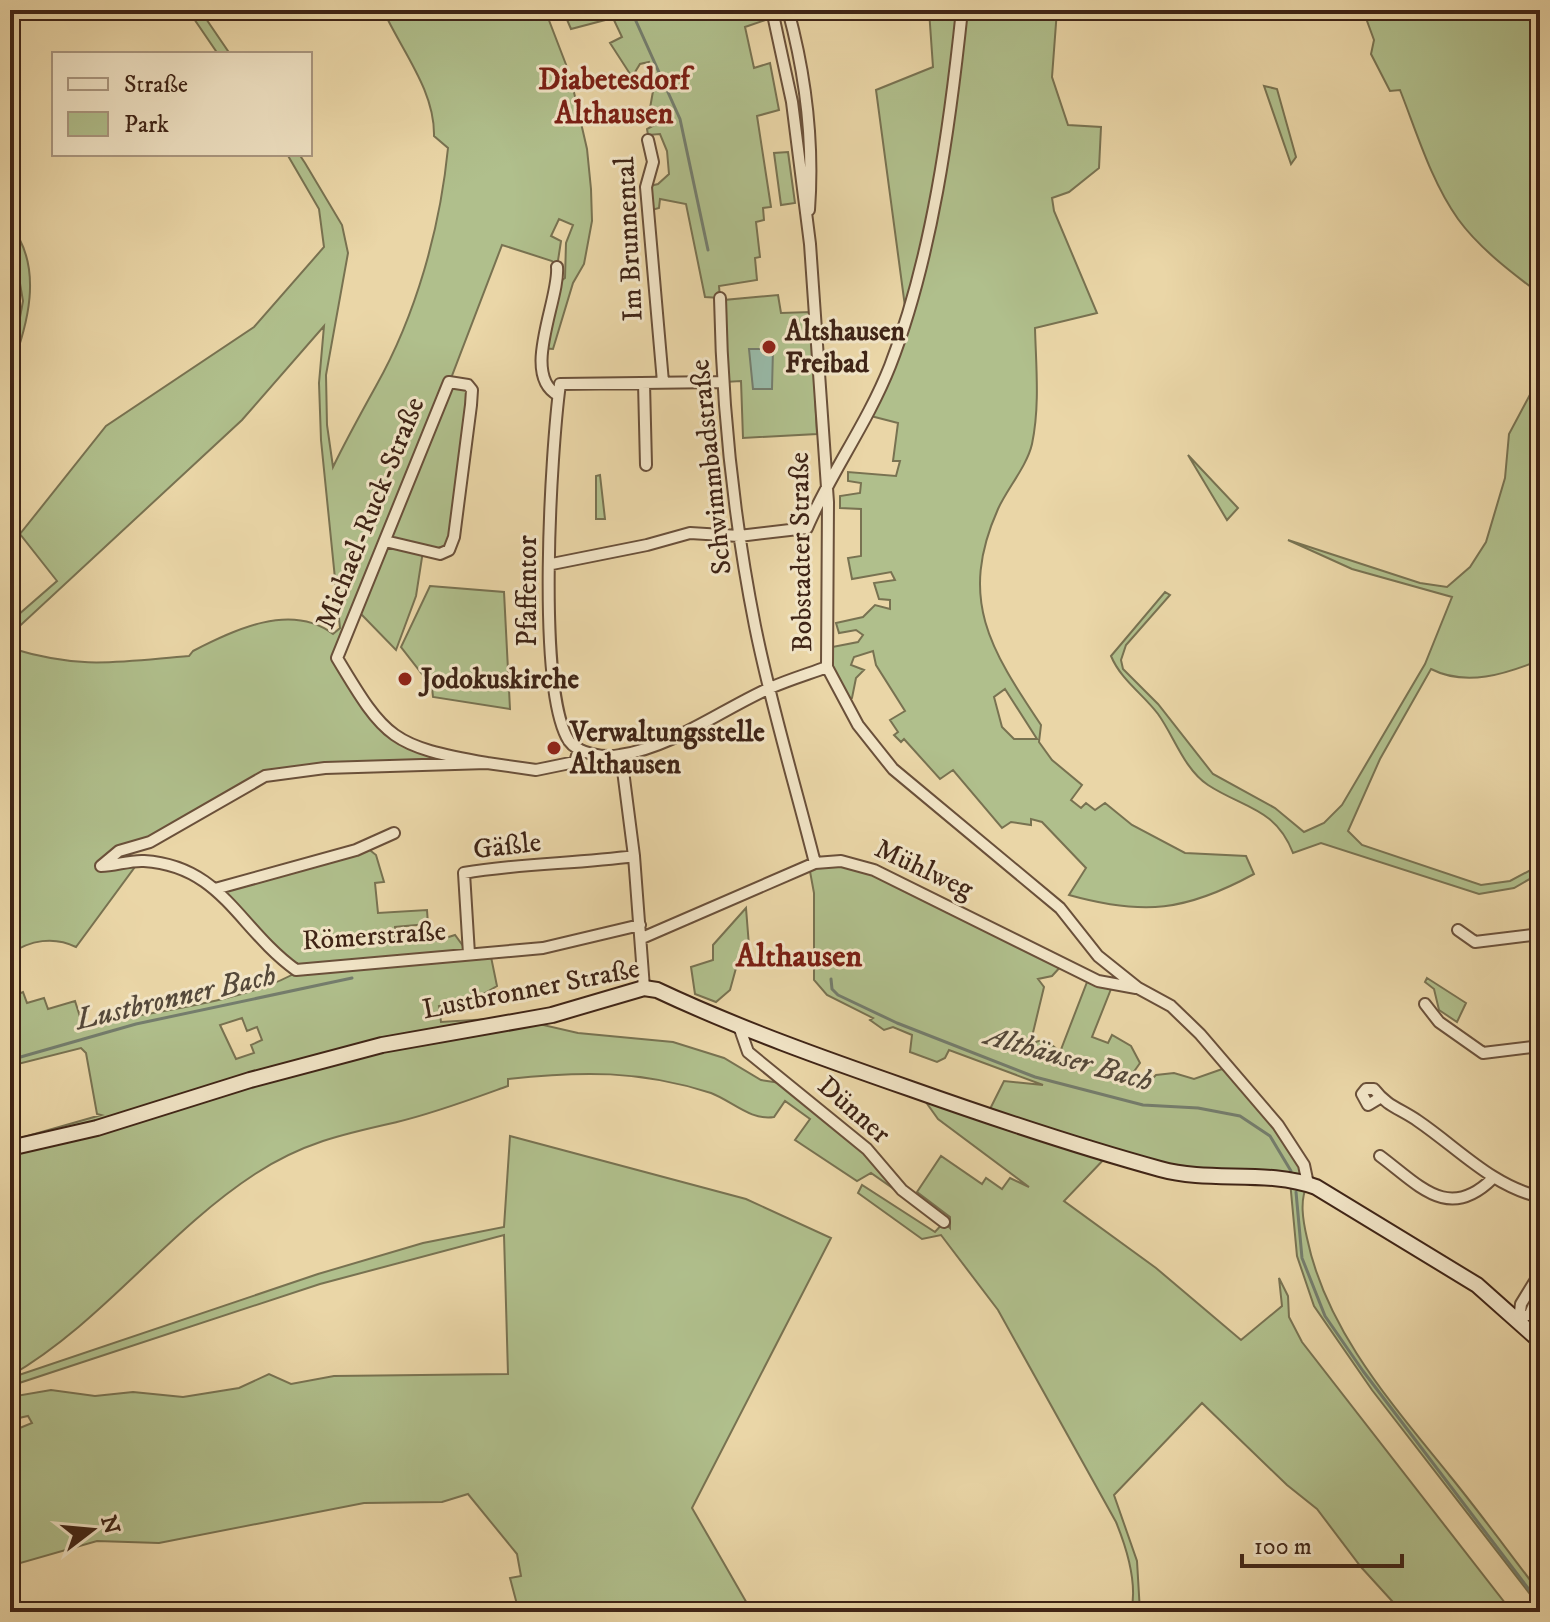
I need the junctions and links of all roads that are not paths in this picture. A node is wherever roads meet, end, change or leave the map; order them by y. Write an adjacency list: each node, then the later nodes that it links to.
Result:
1 (772, 10): 5 (street, Bobstadter Straße)
2 (788, 10): 5 (street)
3 (962, 10): 13 (street)
4 (648, 140): 8 (street, Im Brunnental)
5 (808, 229): 13 (street, Bobstadter Straße)
6 (557, 267): 11 (street)
7 (720, 298): 9 (street, Schwimmbadstraße)
8 (663, 382): 9 (street); 10 (street)
9 (721, 382): 14 (street, Schwimmbadstraße)
10 (644, 383): 11 (street); 12 (street)
11 (559, 389): 16 (street, Pfaffentor)
12 (646, 465)
13 (826, 482): 14 (street); 17 (street, Bobstadter Straße)
14 (739, 536): 16 (street); 18 (street, Schwimmbadstraße)
15 (385, 541): 15 (street, Michael-Ruck-Straße); 21 (street, Michael-Ruck-Straße)
16 (552, 564): 19 (street, Pfaffentor)
17 (827, 667): 18 (street); 33 (street, Bobstadter Straße)
18 (770, 688): 20 (street); 24 (street, Schwimmbadstraße)
19 (579, 749): 20 (street); 21 (street, Michael-Ruck-Straße)
20 (621, 755): 23 (street)
21 (487, 763): 25 (street, Michael-Ruck-Straße)
22 (394, 833): 26 (street)
23 (634, 856): 27 (street); 31 (street, Gäßle)
24 (815, 863): 30 (street, Mühlweg); 33 (street, Mühlweg)
25 (101, 866): 26 (street, Römerstraße)
26 (215, 889): 31 (street, Römerstraße)
27 (640, 925): 30 (street); 31 (street, Römerstraße)
28 (1458, 930): 29 (street)
29 (1540, 934)
30 (642, 938): 32 (street)
31 (469, 954)
32 (644, 988): 35 (street, Lustbronner Straße); 38 (street, Lustbronner Straße)
33 (1138, 988): 41 (street, Bobstadter Straße)
34 (1425, 1004): 36 (street)
35 (740, 1029): 41 (street, Lustbronner Straße); 43 (street, Dünner)
36 (1540, 1046)
37 (1378, 1099): 40 (street)
38 (10, 1148)
39 (1380, 1156): 40 (street)
40 (1492, 1179): 42 (street)
41 (1308, 1184): 46 (street)
42 (1540, 1197)
43 (944, 1222)
44 (1540, 1273): 46 (street)
45 (1540, 1291): 46 (street)
46 (1519, 1319): 47 (street)
47 (1540, 1341)

